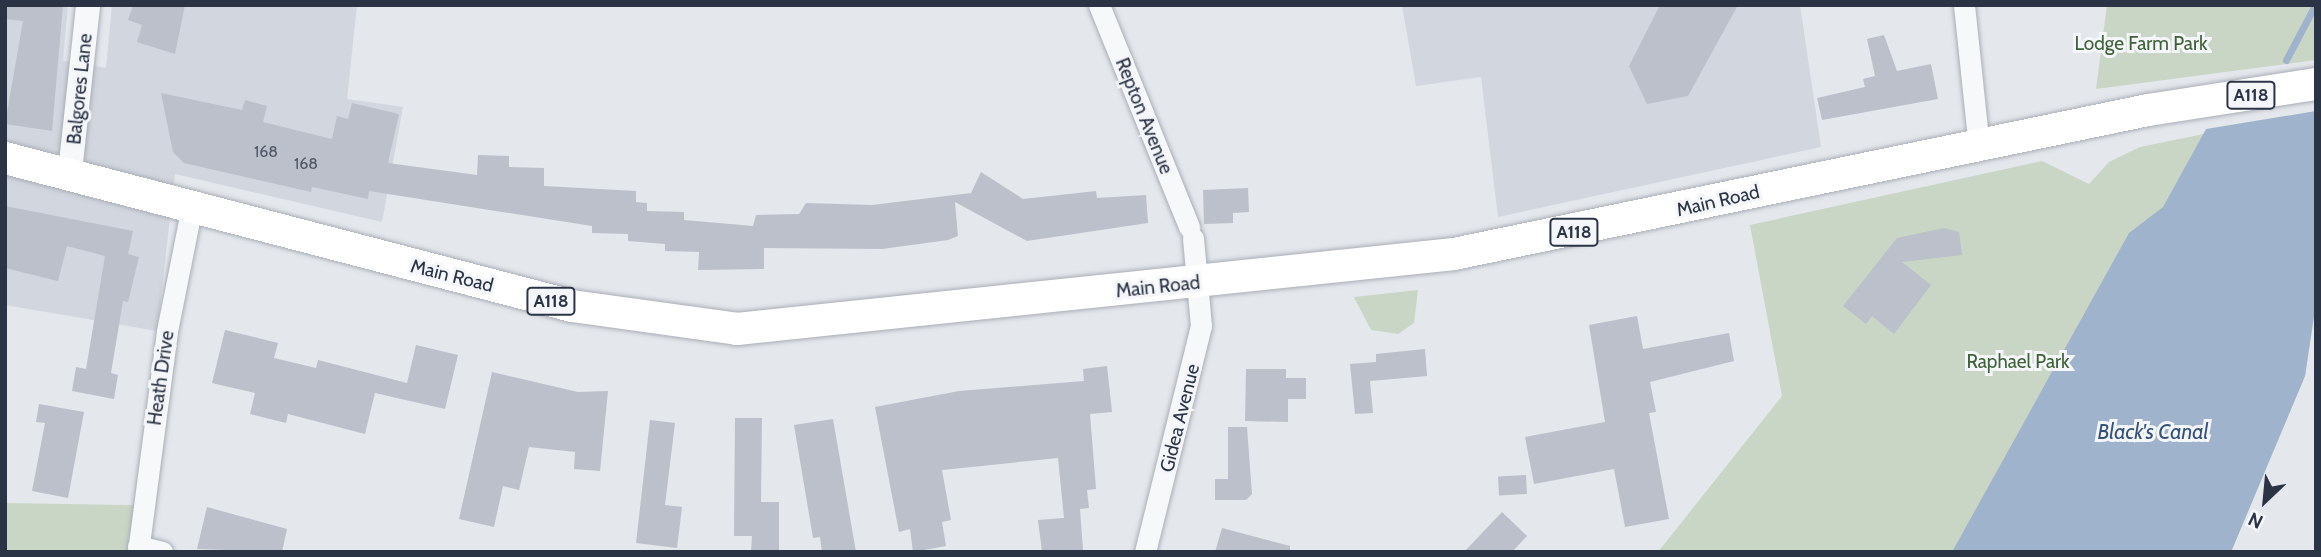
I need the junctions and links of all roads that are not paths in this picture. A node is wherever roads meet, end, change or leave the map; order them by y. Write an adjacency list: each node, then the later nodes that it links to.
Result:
1 (88, 5): 7 (street, Balgores Lane)
2 (1099, 5): 9 (street, Repton Avenue)
3 (1964, 5): 5 (street)
4 (2316, 84): 5 (main road, Main Road / A118)
5 (1979, 147): 9 (main road, Main Road / A118)
6 (5, 158): 7 (main road, Main Road / A118)
7 (71, 172): 8 (main road, Main Road / A118)
8 (192, 206): 9 (main road, Main Road / A118); 10 (street, Heath Drive)
9 (1202, 282): 12 (street, Gidea Avenue)
10 (138, 549): 11 (street)
11 (162, 552)
12 (1145, 552)

